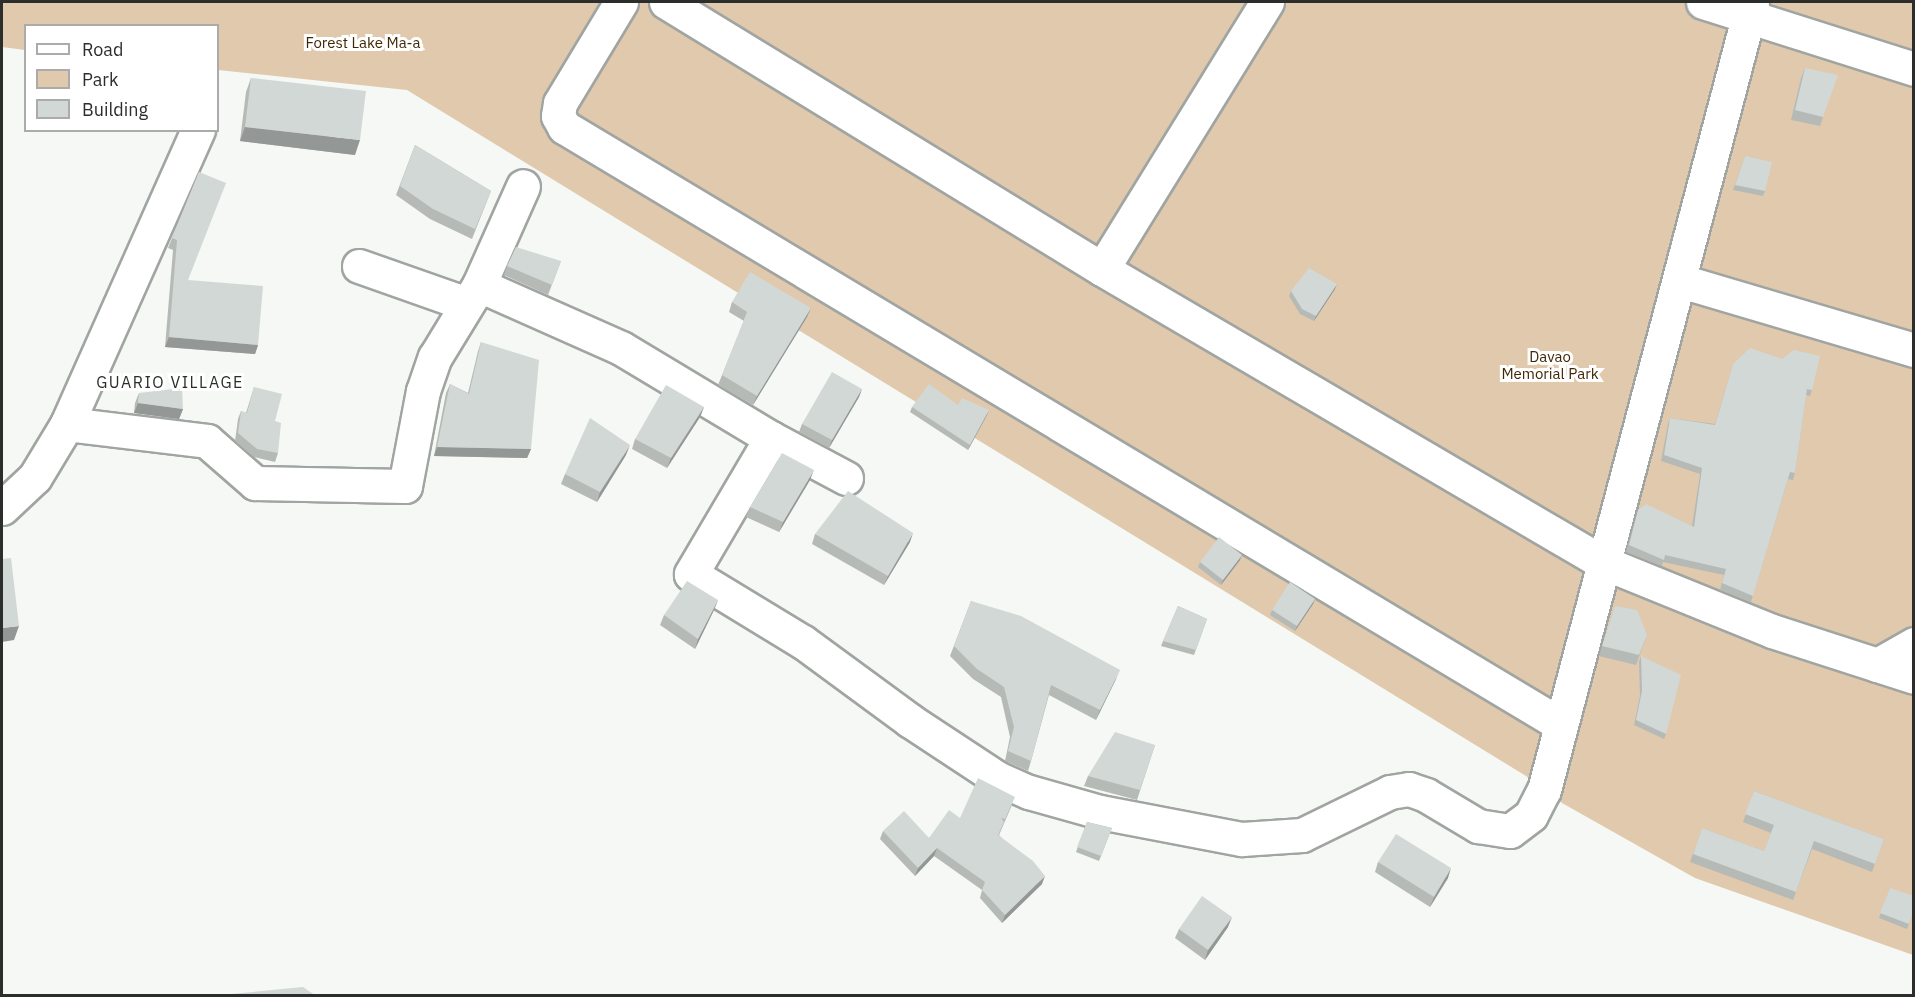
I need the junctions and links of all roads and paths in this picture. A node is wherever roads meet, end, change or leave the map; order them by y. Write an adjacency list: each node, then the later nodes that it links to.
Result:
1 (621, 2): 22 (street)
2 (666, 2): 10 (street)
3 (1268, 2): 10 (street)
4 (1703, 2): 5 (street)
5 (1750, 9): 6 (street); 11 (street)
6 (1914, 69)
7 (197, 132): 14 (street)
8 (523, 186): 12 (street)
9 (359, 266): 12 (street)
10 (1102, 269): 18 (street)
11 (1681, 281): 13 (street); 18 (street)
12 (473, 295): 14 (street); 15 (street)
13 (1914, 350)
14 (67, 424): 17 (street)
15 (771, 438): 16 (street); 22 (street)
16 (846, 478)
17 (2, 508)
18 (1602, 562): 20 (street); 22 (street)
19 (1914, 644): 20 (street)
20 (1877, 665): 21 (street)
21 (1914, 677)
22 (1560, 724)

